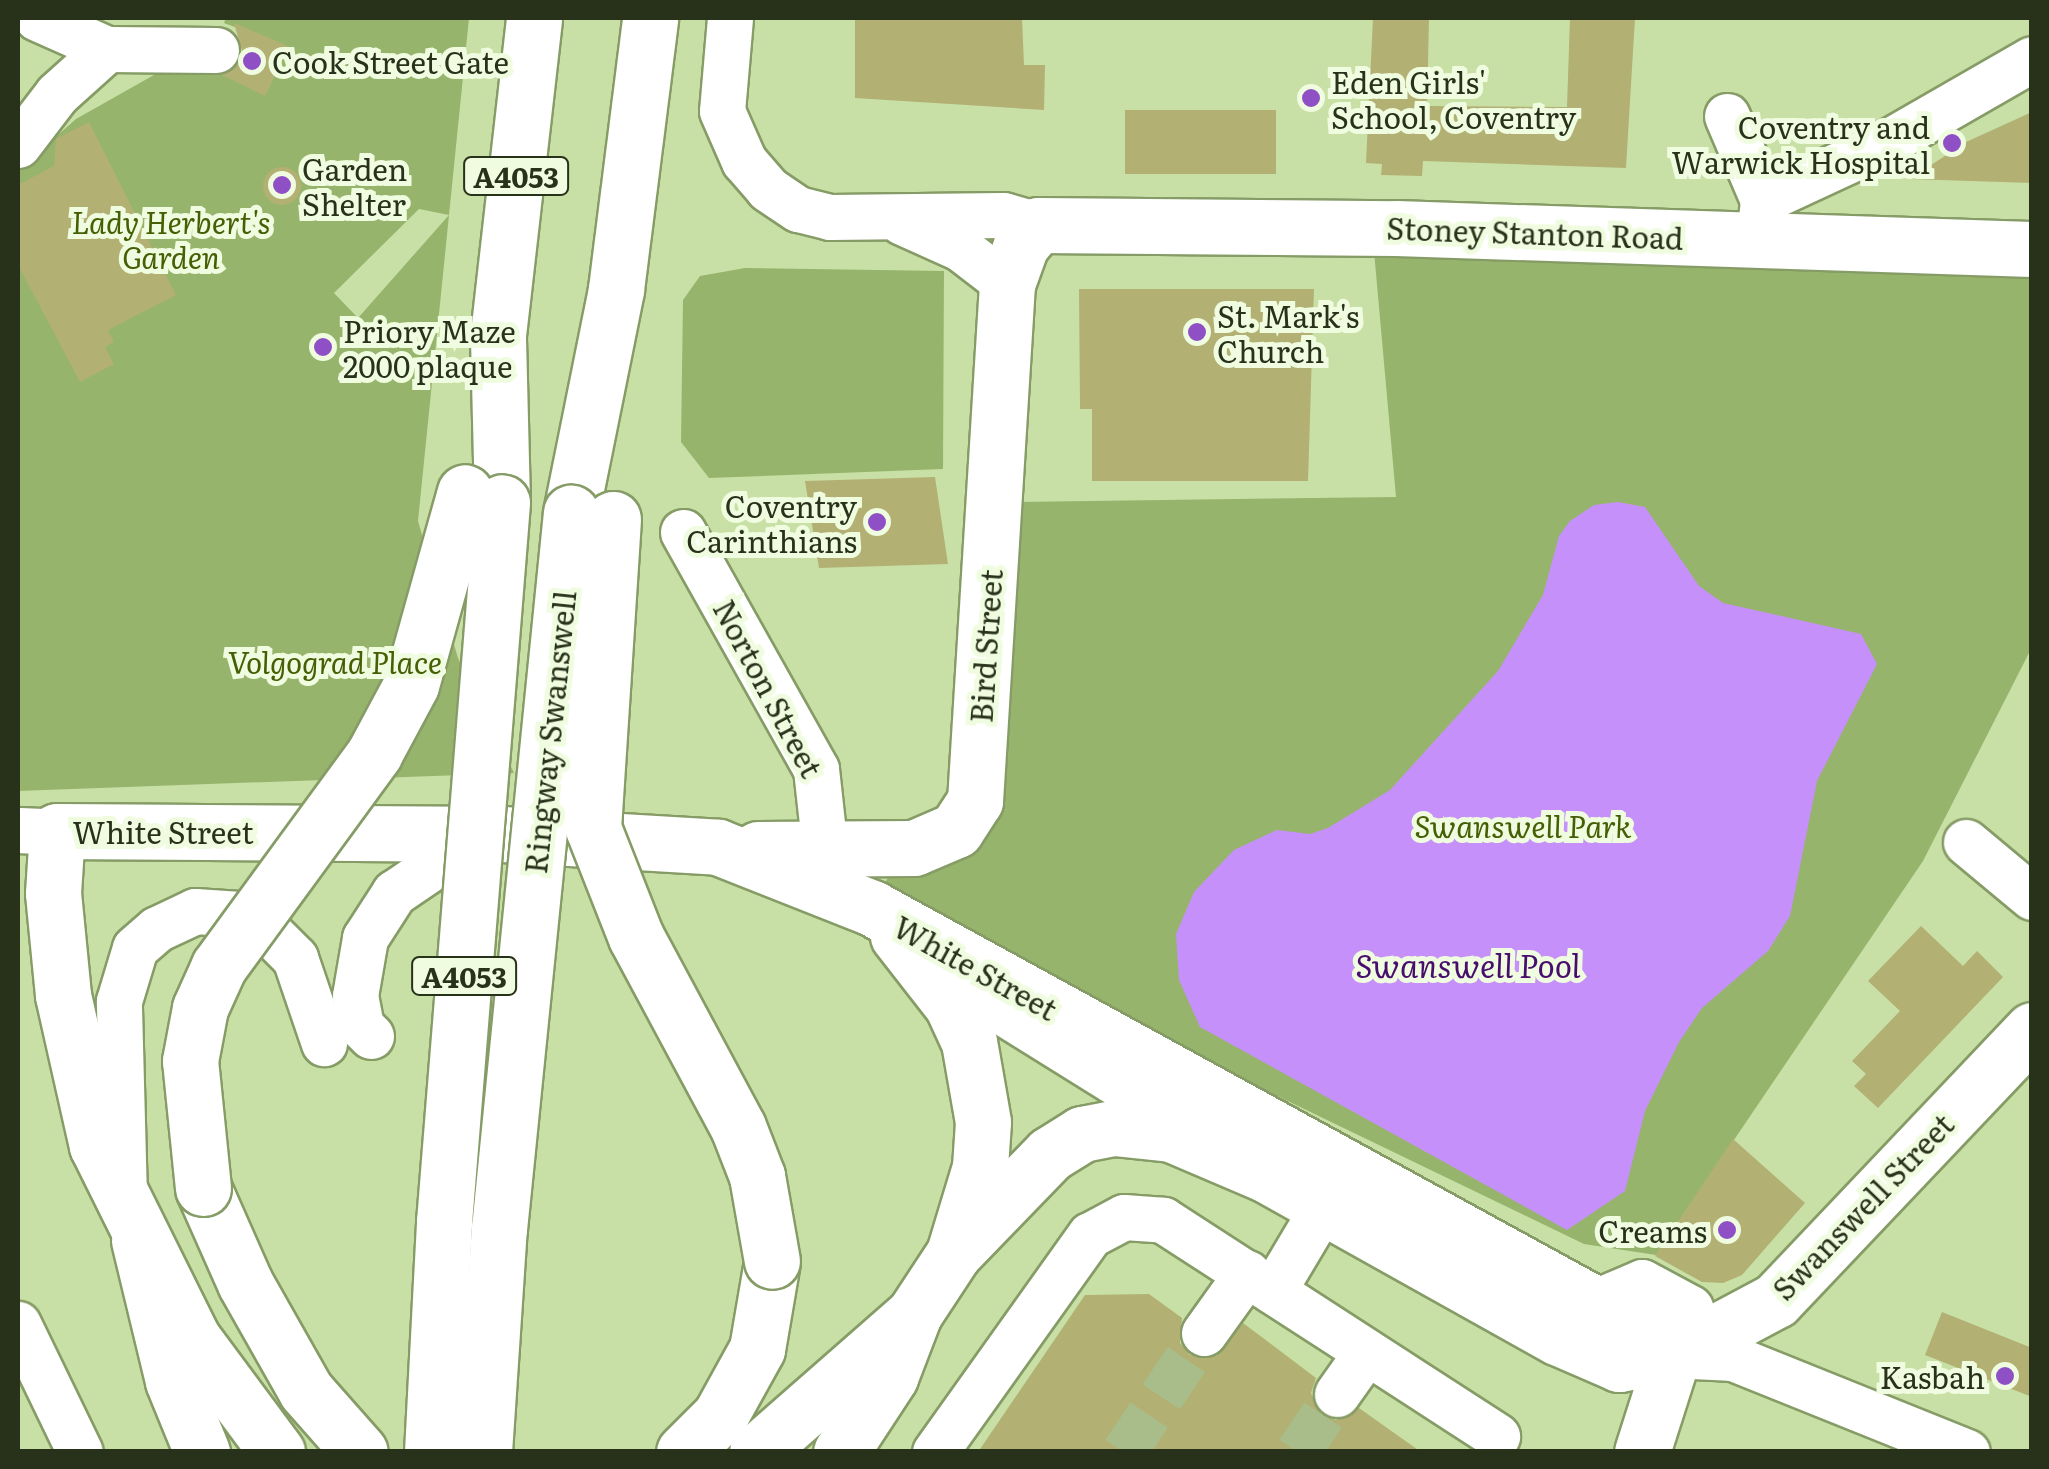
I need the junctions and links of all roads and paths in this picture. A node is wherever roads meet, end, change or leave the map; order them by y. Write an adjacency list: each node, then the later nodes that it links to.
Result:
1 (37, 18): 5 (street)
2 (534, 18): 15 (main road, Ringway Swanswell / A4053)
3 (650, 18): 16 (main road, Ringway Swanswell / A4053)
4 (730, 18): 11 (street)
5 (107, 49): 6 (street); 9 (street)
6 (216, 50)
7 (2032, 59): 10 (street)
8 (1728, 116): 10 (street)
9 (18, 145)
10 (1761, 219): 12 (main road, Stoney Stanton Road); 13 (main road, Stoney Stanton Road)
11 (896, 220): 12 (street); 14 (street)
12 (1038, 224): 14 (main road, Bird Street)
13 (2032, 249)
14 (1006, 284): 22 (main road, Bird Street)
15 (483, 497): 47 (main road, bridge); 48 (main road, Ringway Swanswell / A4053, bridge)
16 (592, 516): 49 (main road, Ringway Swanswell / A4053, bridge); 50 (main road, bridge)
17 (683, 532): 22 (street, Norton Street)
18 (37, 830): 19 (main road, White Street); 33 (main road, White Street)
19 (479, 842): 21 (main road, White Street); 25 (street); 27 (street)
20 (1966, 842): 23 (street)
21 (718, 846): 22 (main road, Bird Street); 24 (main road, White Street)
22 (826, 851)
23 (2032, 898)
24 (872, 908): 27 (main road); 40 (main road, White Street)
25 (365, 938): 26 (street); 29 (street)
26 (284, 942): 30 (street); 33 (street)
27 (922, 961): 31 (street); 34 (main road)
28 (2032, 1030): 40 (main road, Swanswell Street)
29 (370, 1036)
30 (324, 1043)
31 (1265, 1174): 32 (main road); 34 (main road)
32 (1323, 1206): 35 (street); 40 (main road)
33 (132, 1225): 45 (main road); 46 (main road, White Street)
34 (954, 1254): 36 (main road)
35 (1260, 1282): 37 (street); 39 (street); 53 (street)
36 (914, 1314): 51 (main road); 52 (main road)
37 (1204, 1334)
38 (21, 1337): 42 (street)
39 (1366, 1353): 41 (street); 43 (street)
40 (1672, 1355): 54 (main road); 55 (street)
41 (1337, 1394)
42 (35, 1402): 44 (street)
43 (1468, 1436)
44 (80, 1452)
45 (202, 1452)
46 (277, 1452)
47 (360, 1452)
48 (432, 1452)
49 (484, 1452)
50 (684, 1452)
51 (757, 1452)
52 (841, 1452)
53 (936, 1452)
54 (1642, 1452)
55 (1966, 1452)

